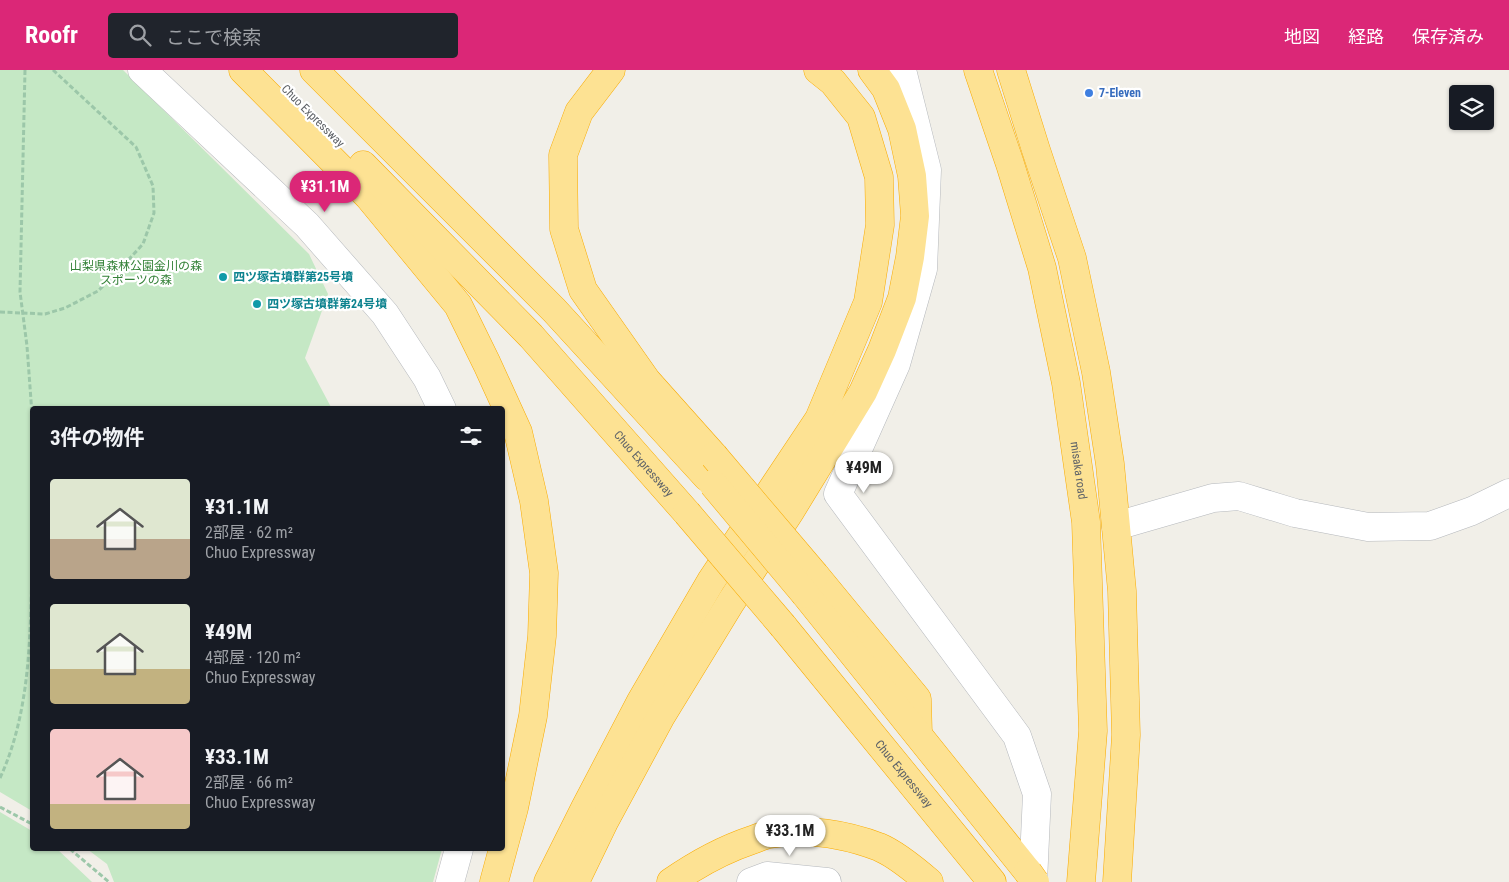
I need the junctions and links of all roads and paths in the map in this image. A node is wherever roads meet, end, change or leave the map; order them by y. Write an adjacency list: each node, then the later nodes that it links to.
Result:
1 (24, 70): 14 (path)
2 (54, 70): 13 (path, bridge)
3 (142, 70): 15 (street)
4 (243, 70): 23 (highway)
5 (268, 70): 37 (highway, Chuo Expressway, bridge)
6 (314, 70): 16 (highway)
7 (611, 70): 16 (highway)
8 (818, 70): 31 (highway)
9 (872, 70): 32 (highway)
10 (902, 70): 27 (street)
11 (978, 70): 38 (highway, misaka road)
12 (1011, 70): 18 (highway)
13 (0, 312)
14 (31, 406)
15 (441, 406)
16 (710, 466): 27 (highway, bridge)
17 (1509, 493): 18 (street)
18 (1116, 526): 39 (highway)
19 (30, 633): 20 (path)
20 (0, 778)
21 (0, 807): 22 (path)
22 (30, 823)
23 (505, 841)
24 (72, 851): 28 (path)
25 (458, 851): 29 (street)
26 (502, 851): 30 (highway)
27 (1032, 879)
28 (109, 882)
29 (450, 882)
30 (494, 882)
31 (548, 882)
32 (575, 882)
33 (671, 882): 36 (highway)
34 (751, 882): 35 (street)
35 (827, 882)
36 (929, 882)
37 (992, 882)
38 (1081, 882)
39 (1117, 882)

